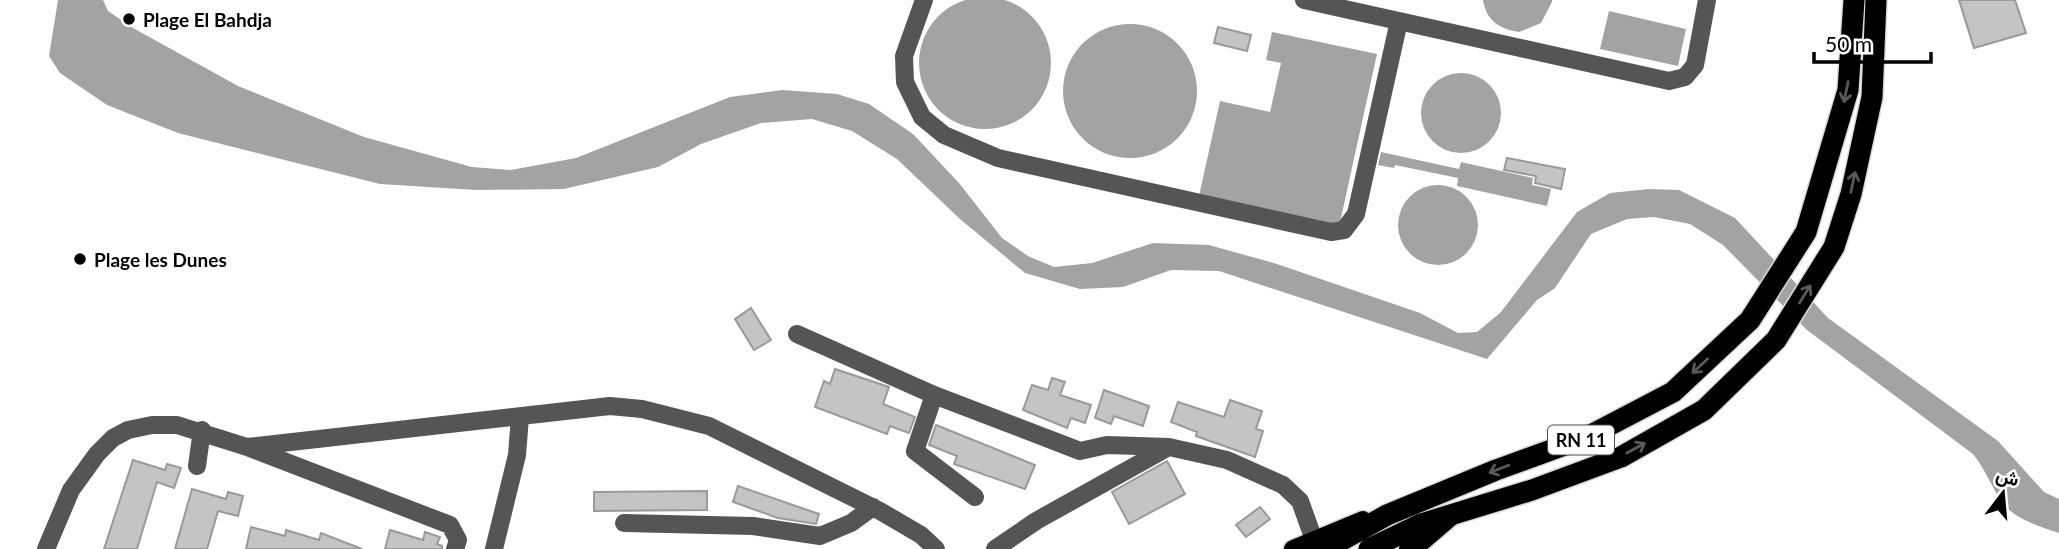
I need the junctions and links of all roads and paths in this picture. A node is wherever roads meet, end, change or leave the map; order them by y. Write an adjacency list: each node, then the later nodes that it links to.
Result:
1 (924, 0): 6 (street)
2 (1304, 0): 6 (street)
3 (1707, 0): 6 (street)
4 (1854, 0): 18 (highway, RN 11, one-way to 18)
5 (1875, 0): 16 (highway, RN 11, one-way to 5)
6 (1399, 21)
7 (797, 334): 8 (street)
8 (934, 395): 11 (street); 14 (street)
9 (520, 416): 12 (street); 15 (street); 21 (street)
10 (202, 430): 12 (street); 13 (street); 19 (street)
11 (1169, 447): 18 (street); 23 (street)
12 (266, 449): 20 (street)
13 (197, 466)
14 (975, 497)
15 (873, 507): 17 (street); 22 (street)
16 (1457, 512): 25 (highway, RN 11); 26 (main road, RN 11)
17 (624, 523)
18 (1320, 544): 24 (main road, RN 11)
19 (54, 546)
20 (455, 549)
21 (494, 549)
22 (936, 549)
23 (995, 549)
24 (1293, 549)
25 (1369, 549)
26 (1408, 549)

